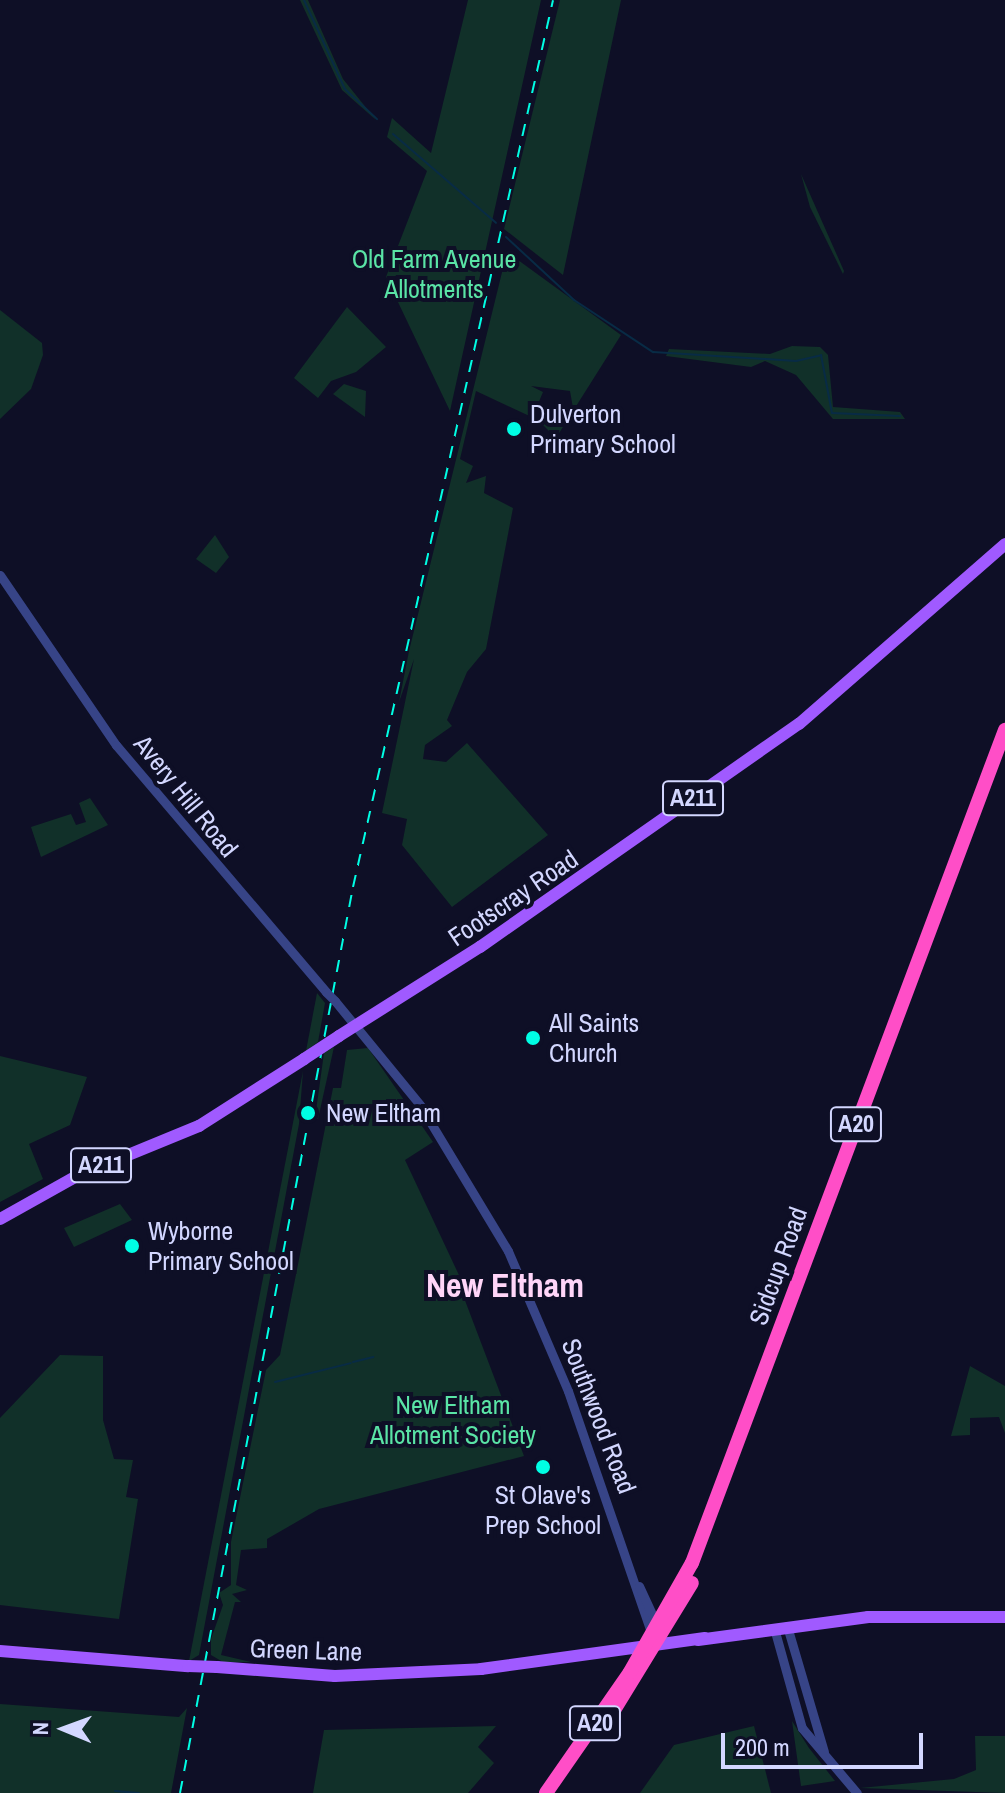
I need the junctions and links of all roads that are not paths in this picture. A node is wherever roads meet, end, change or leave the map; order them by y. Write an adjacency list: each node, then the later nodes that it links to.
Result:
1 (1005, 544): 5 (main road, Footscray Road / A211)
2 (0, 575): 5 (street, Avery Hill Road, bridge)
3 (1005, 730): 9 (highway, Sidcup Road / A20)
4 (1005, 755): 12 (highway, Sidcup Road / A20)
5 (359, 1026): 6 (main road, Footscray Road / A211, bridge); 7 (street, Southwood Road)
6 (0, 1219)
7 (637, 1583): 8 (street, Southwood Road); 12 (street, Southwood Road)
8 (645, 1596): 9 (street); 12 (street, Southwood Road)
9 (673, 1601): 12 (highway, Sidcup Road / A20)
10 (1005, 1617): 11 (main road, Green Lane)
11 (780, 1627): 12 (main road, Green Lane); 16 (street)
12 (653, 1640): 13 (main road, Green Lane, bridge); 14 (highway, Sidcup Road / A20); 15 (highway, Sidcup Road / A20)
13 (0, 1651)
14 (546, 1793)
15 (558, 1793)
16 (857, 1793)

